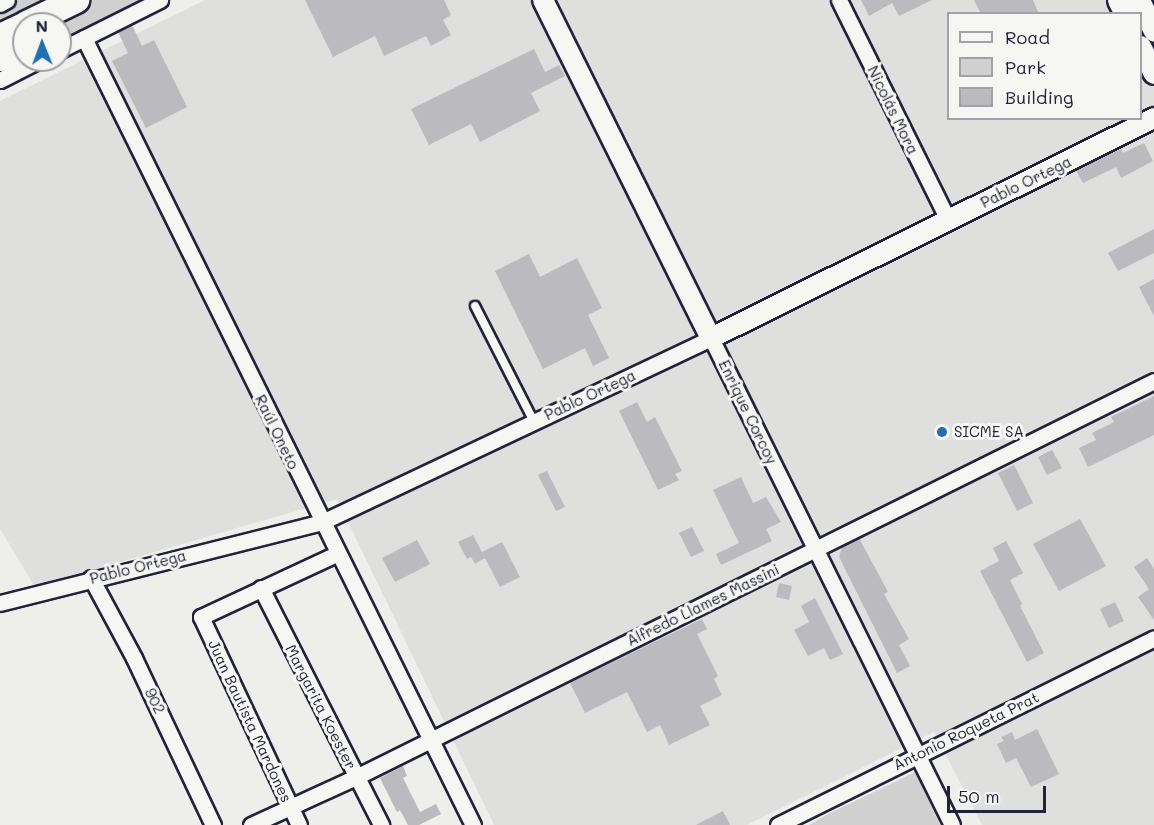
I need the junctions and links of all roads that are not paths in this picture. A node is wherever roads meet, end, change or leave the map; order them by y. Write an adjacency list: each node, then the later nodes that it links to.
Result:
1 (7, 0): 7 (street)
2 (76, 0): 8 (highway)
3 (160, 0): 10 (street)
4 (543, 0): 19 (street, Enrique Corcoy)
5 (839, 0): 17 (street, Nicolás Mora)
6 (1139, 0): 9 (main road)
7 (0, 3)
8 (52, 12)
9 (1154, 31)
10 (84, 38): 11 (street); 22 (street, Raúl Oneto)
11 (72, 44)
12 (1142, 50): 14 (main road)
13 (16, 72): 15 (street)
14 (1154, 73)
15 (0, 80)
16 (1154, 118): 17 (street, Pablo Ortega)
17 (948, 220): 19 (street, Pablo Ortega)
18 (475, 306): 21 (lane)
19 (711, 338): 21 (street, Pablo Ortega); 23 (street, Enrique Corcoy)
20 (1154, 381): 23 (street, Alfredo Llames Massini)
21 (534, 422): 22 (street, Pablo Ortega)
22 (322, 522): 24 (street, Raúl Oneto); 25 (street, Pablo Ortega)
23 (816, 549): 29 (street, Alfredo Llames Massini); 30 (street, Enrique Corcoy)
24 (338, 553): 26 (street); 29 (street, Raúl Oneto)
25 (91, 578): 27 (street, Pablo Ortega); 33 (street, 902)
26 (261, 588): 31 (street, Margarita Koester); 32 (street, Juan Bautista Mardones)
27 (2, 598)
28 (1154, 638): 30 (street, Antonio Roqueta Prat)
29 (431, 738): 31 (street, Alfredo Llames Massini); 37 (street, Raúl Oneto)
30 (919, 754): 38 (street, Antonio Roqueta Prat); 39 (street, Enrique Corcoy)
31 (356, 777): 32 (street, Alfredo Llames Massini); 36 (street, Margarita Koester)
32 (291, 807): 34 (street, Alfredo Llames Massini); 35 (street, Juan Bautista Mardones)
33 (213, 825)
34 (251, 825)
35 (299, 825)
36 (381, 825)
37 (473, 825)
38 (777, 825)
39 (952, 825)

